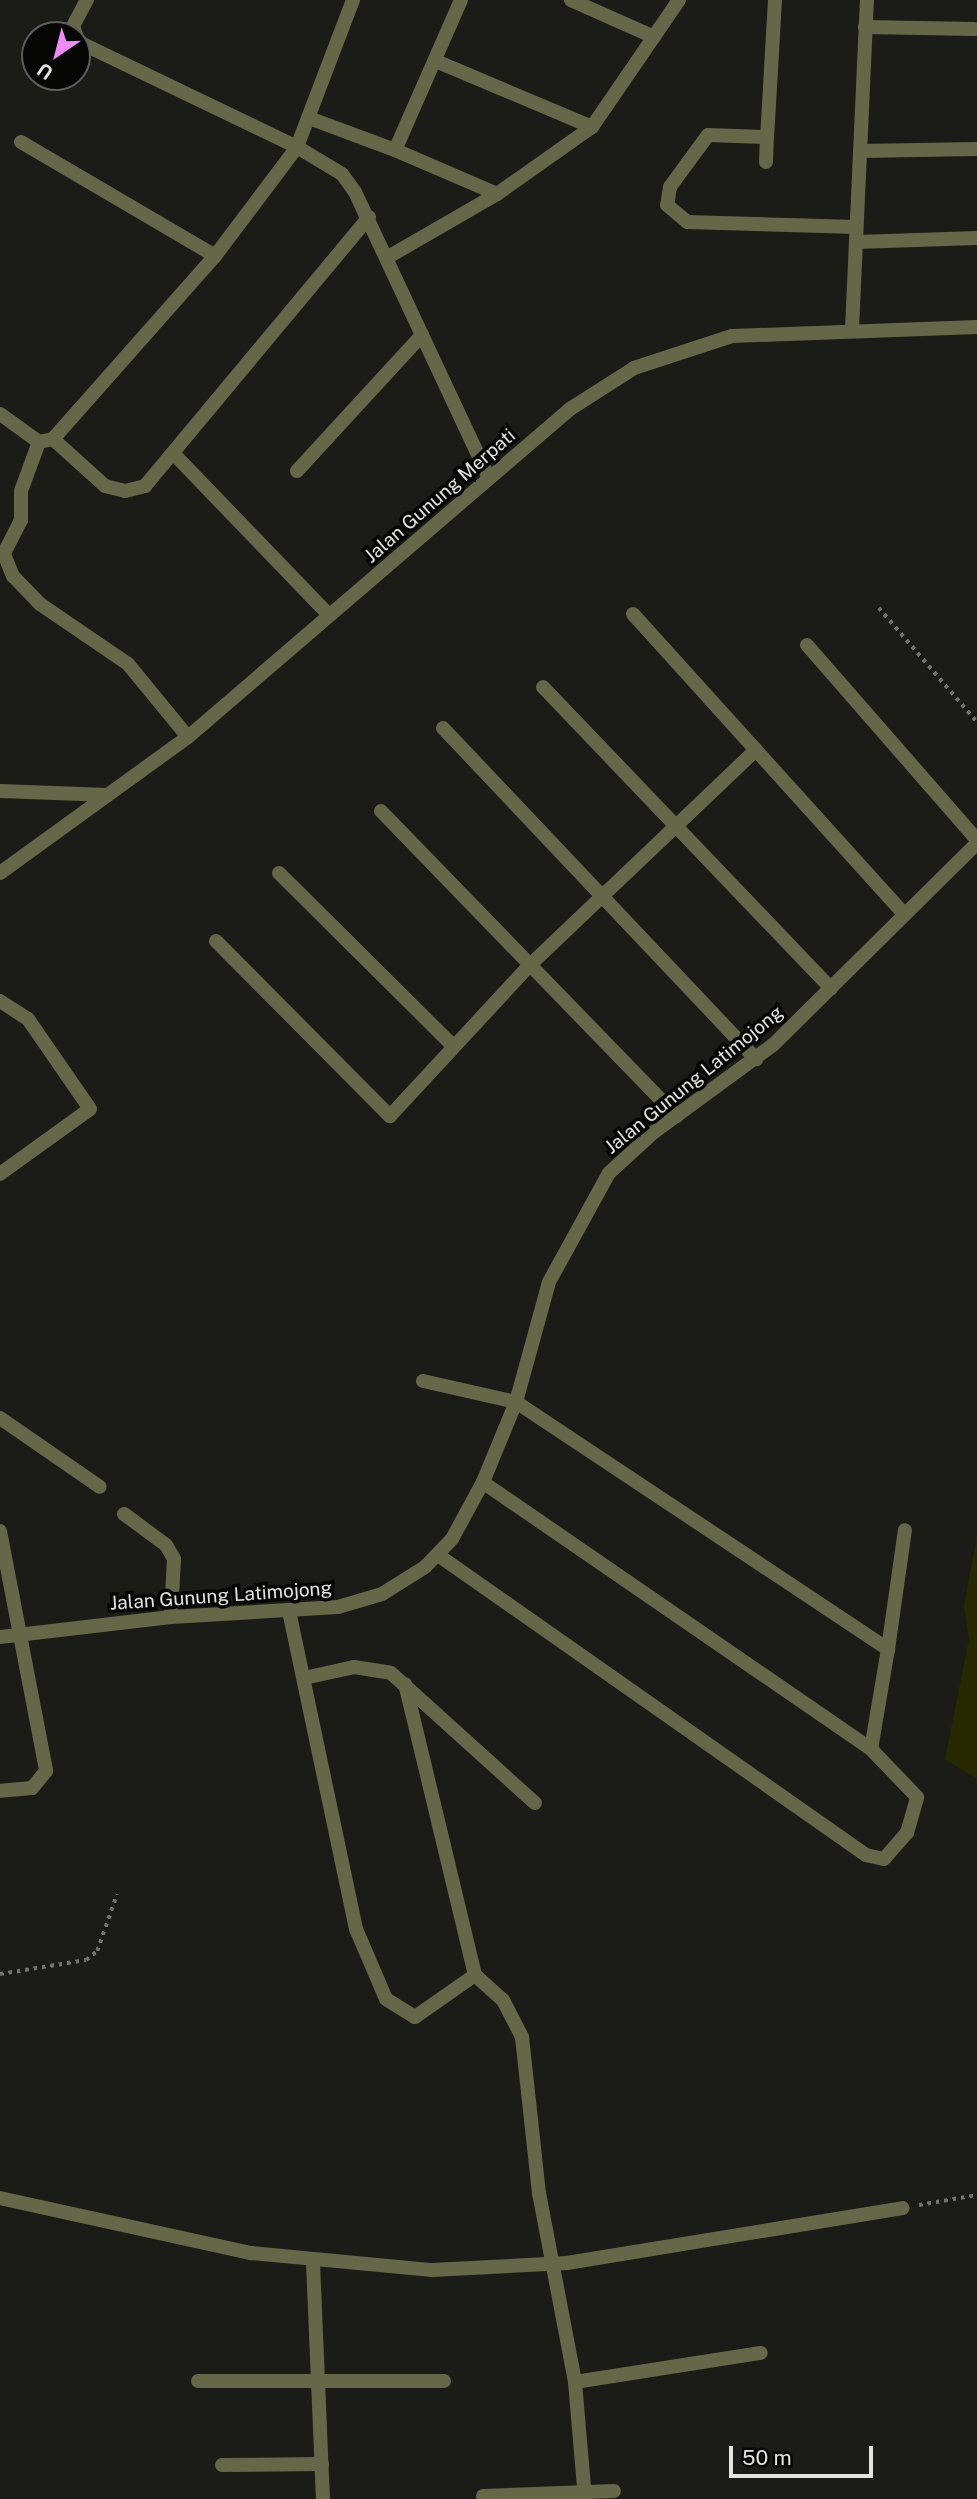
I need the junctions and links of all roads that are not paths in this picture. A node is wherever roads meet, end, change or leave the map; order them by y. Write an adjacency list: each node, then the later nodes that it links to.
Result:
1 (86, 0): 8 (street)
2 (353, 0): 14 (street)
3 (460, 0): 13 (street)
4 (571, 0): 11 (street)
5 (679, 0): 11 (street)
6 (775, 0): 16 (street)
7 (867, 0): 9 (street)
8 (76, 21)
9 (866, 27): 10 (street); 21 (street)
10 (974, 29)
11 (654, 37): 15 (street)
12 (91, 48): 18 (street)
13 (436, 61): 15 (street); 20 (street)
14 (309, 118): 18 (street); 20 (street)
15 (592, 127): 23 (street)
16 (767, 137): 22 (street); 25 (street)
17 (21, 142): 27 (street)
18 (297, 147): 24 (street); 27 (street)
19 (977, 149): 21 (street)
20 (395, 150): 23 (street)
21 (860, 151): 25 (street)
22 (766, 162)
23 (497, 194): 28 (street)
24 (369, 217): 28 (street); 34 (street)
25 (856, 235): 26 (street); 30 (street)
26 (977, 239)
27 (215, 256): 33 (street)
28 (387, 257): 31 (street)
29 (977, 327): 30 (street, Jalan Gunung Merpati)
30 (852, 328): 36 (street, Jalan Gunung Merpati)
31 (422, 335): 35 (street); 36 (street)
32 (0, 414): 33 (street)
33 (46, 440): 34 (street); 42 (street)
34 (173, 453): 38 (street)
35 (297, 471)
36 (489, 478): 38 (street, Jalan Gunung Merpati)
37 (633, 614): 43 (street)
38 (329, 615): 42 (street, Jalan Gunung Merpati)
39 (807, 645): 48 (street)
40 (543, 687): 47 (street)
41 (443, 727): 51 (street)
42 (188, 737): 45 (street, Jalan Gunung Merpati)
43 (756, 750): 47 (street); 52 (street)
44 (0, 791): 45 (street)
45 (108, 795): 49 (street, Jalan Gunung Merpati)
46 (381, 811): 54 (street)
47 (677, 827): 51 (street); 55 (street)
48 (977, 842): 52 (street, Jalan Gunung Latimojong)
49 (0, 873)
50 (279, 873): 57 (street)
51 (602, 899): 54 (street); 58 (street)
52 (903, 913): 55 (street, Jalan Gunung Latimojong)
53 (216, 941): 57 (street)
54 (530, 965): 57 (street); 59 (street)
55 (831, 988): 58 (street, Jalan Gunung Latimojong)
56 (0, 1001): 60 (street)
57 (452, 1045)
58 (755, 1059): 59 (street, Jalan Gunung Latimojong)
59 (677, 1116): 62 (street, Jalan Gunung Latimojong)
60 (0, 1173)
61 (424, 1381): 62 (street)
62 (516, 1402): 64 (street, Jalan Gunung Latimojong); 74 (street)
63 (0, 1418): 65 (street)
64 (483, 1482): 69 (street, Jalan Gunung Latimojong); 77 (street)
65 (100, 1487)
66 (124, 1514): 71 (street)
67 (905, 1530): 74 (street)
68 (0, 1531): 72 (street)
69 (438, 1555): 70 (street, Jalan Gunung Latimojong); 77 (street)
70 (289, 1611): 71 (street, Jalan Gunung Latimojong); 75 (street)
71 (171, 1617): 72 (street, Jalan Gunung Latimojong)
72 (20, 1633): 73 (street, Jalan Gunung Latimojong); 78 (street)
73 (0, 1637)
74 (888, 1649): 77 (street)
75 (303, 1678): 76 (street); 80 (street)
76 (405, 1684): 79 (street); 80 (street)
77 (871, 1749)
78 (0, 1791)
79 (536, 1803)
80 (475, 1975): 84 (street)
81 (0, 2197): 83 (street)
82 (903, 2208): 84 (street)
83 (313, 2262): 84 (street); 87 (street)
84 (552, 2264): 89 (street)
85 (761, 2353): 89 (street)
86 (198, 2381): 87 (street)
87 (315, 2381): 88 (street); 90 (street)
88 (444, 2381)
89 (575, 2382): 94 (street)
90 (322, 2464): 91 (street); 95 (street)
91 (222, 2465)
92 (614, 2491): 94 (street)
93 (483, 2496): 94 (street)
94 (584, 2496)
95 (323, 2499)

